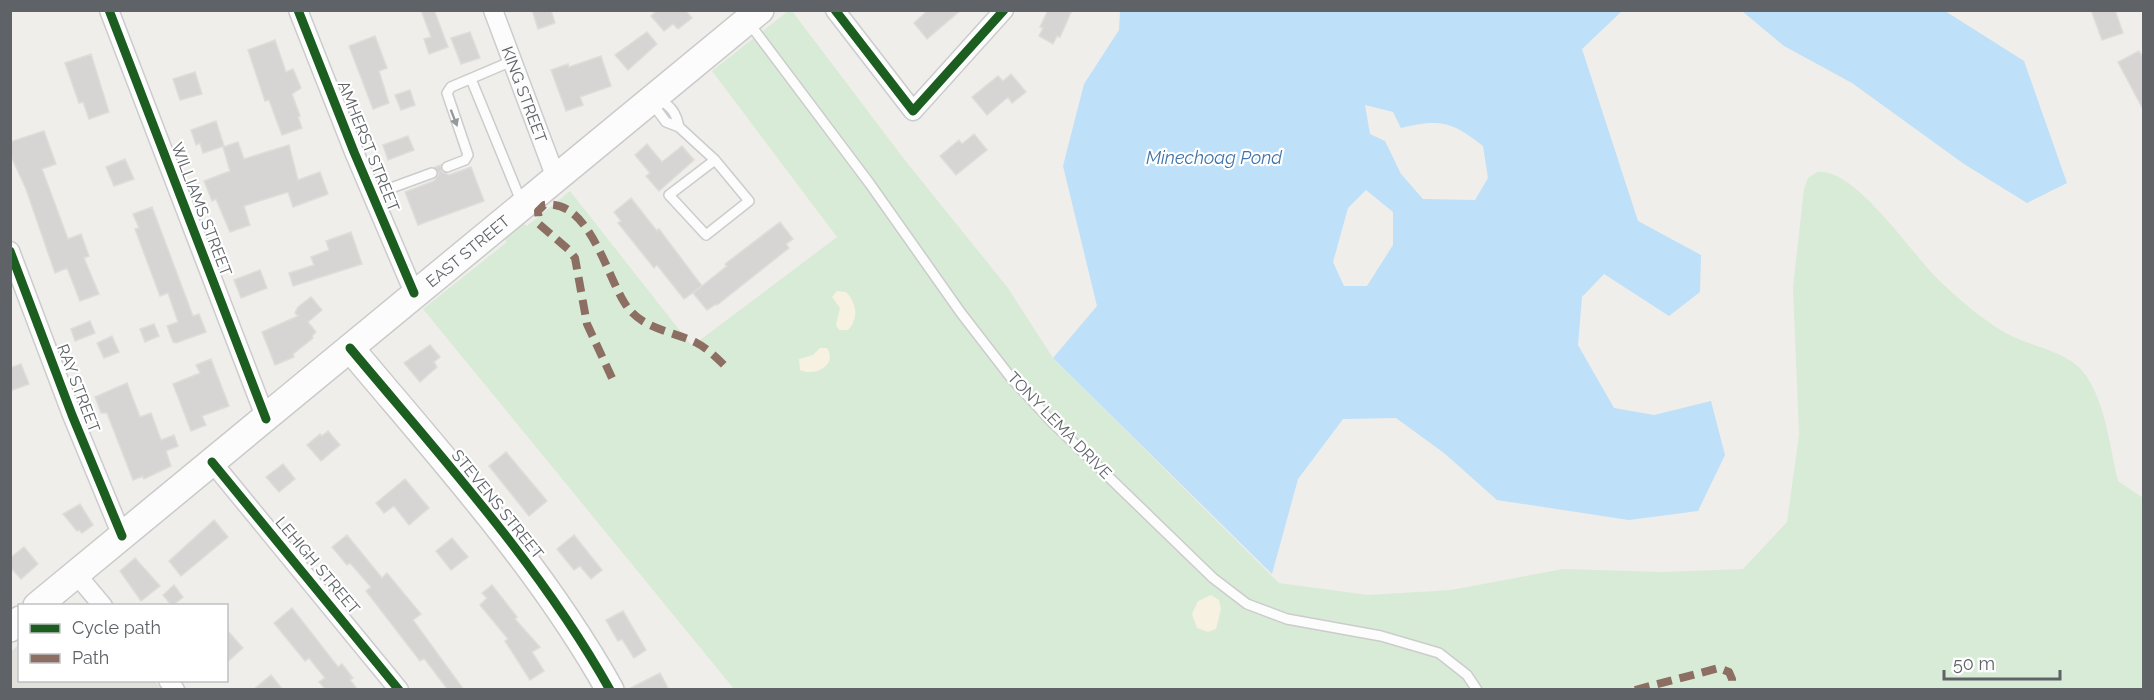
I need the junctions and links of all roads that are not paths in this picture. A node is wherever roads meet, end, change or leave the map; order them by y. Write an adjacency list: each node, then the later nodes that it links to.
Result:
1 (109, 10): 19 (street, WILLIAMS STREET)
2 (298, 10): 14 (street, AMHERST STREET)
3 (494, 10): 7 (street, KING STREET)
4 (836, 10): 5 (street)
5 (1004, 10)
6 (754, 16): 9 (main road, EAST STREET); 27 (lane, TONY LEMA DRIVE)
7 (512, 61): 8 (lane); 13 (street, KING STREET)
8 (471, 79): 11 (lane, one-way to 11); 15 (lane)
9 (656, 98): 10 (lane); 13 (main road, EAST STREET)
10 (715, 160): 10 (lane)
11 (447, 167)
12 (432, 173): 14 (lane)
13 (556, 178): 15 (main road, EAST STREET)
14 (372, 195): 17 (street, AMHERST STREET)
15 (523, 205): 17 (main road, EAST STREET)
16 (10, 251): 21 (street, RAY STREET)
17 (414, 293): 18 (main road, EAST STREET)
18 (350, 348): 19 (main road, EAST STREET); 26 (main road, STEVENS STREET)
19 (266, 419): 20 (main road, EAST STREET)
20 (212, 462): 21 (main road, EAST STREET); 25 (street, LEHIGH STREET)
21 (122, 536): 22 (main road, EAST STREET)
22 (76, 574): 23 (main road, EAST STREET); 24 (street)
23 (39, 604)
24 (101, 604)
25 (399, 690)
26 (610, 690)
27 (1477, 690)

